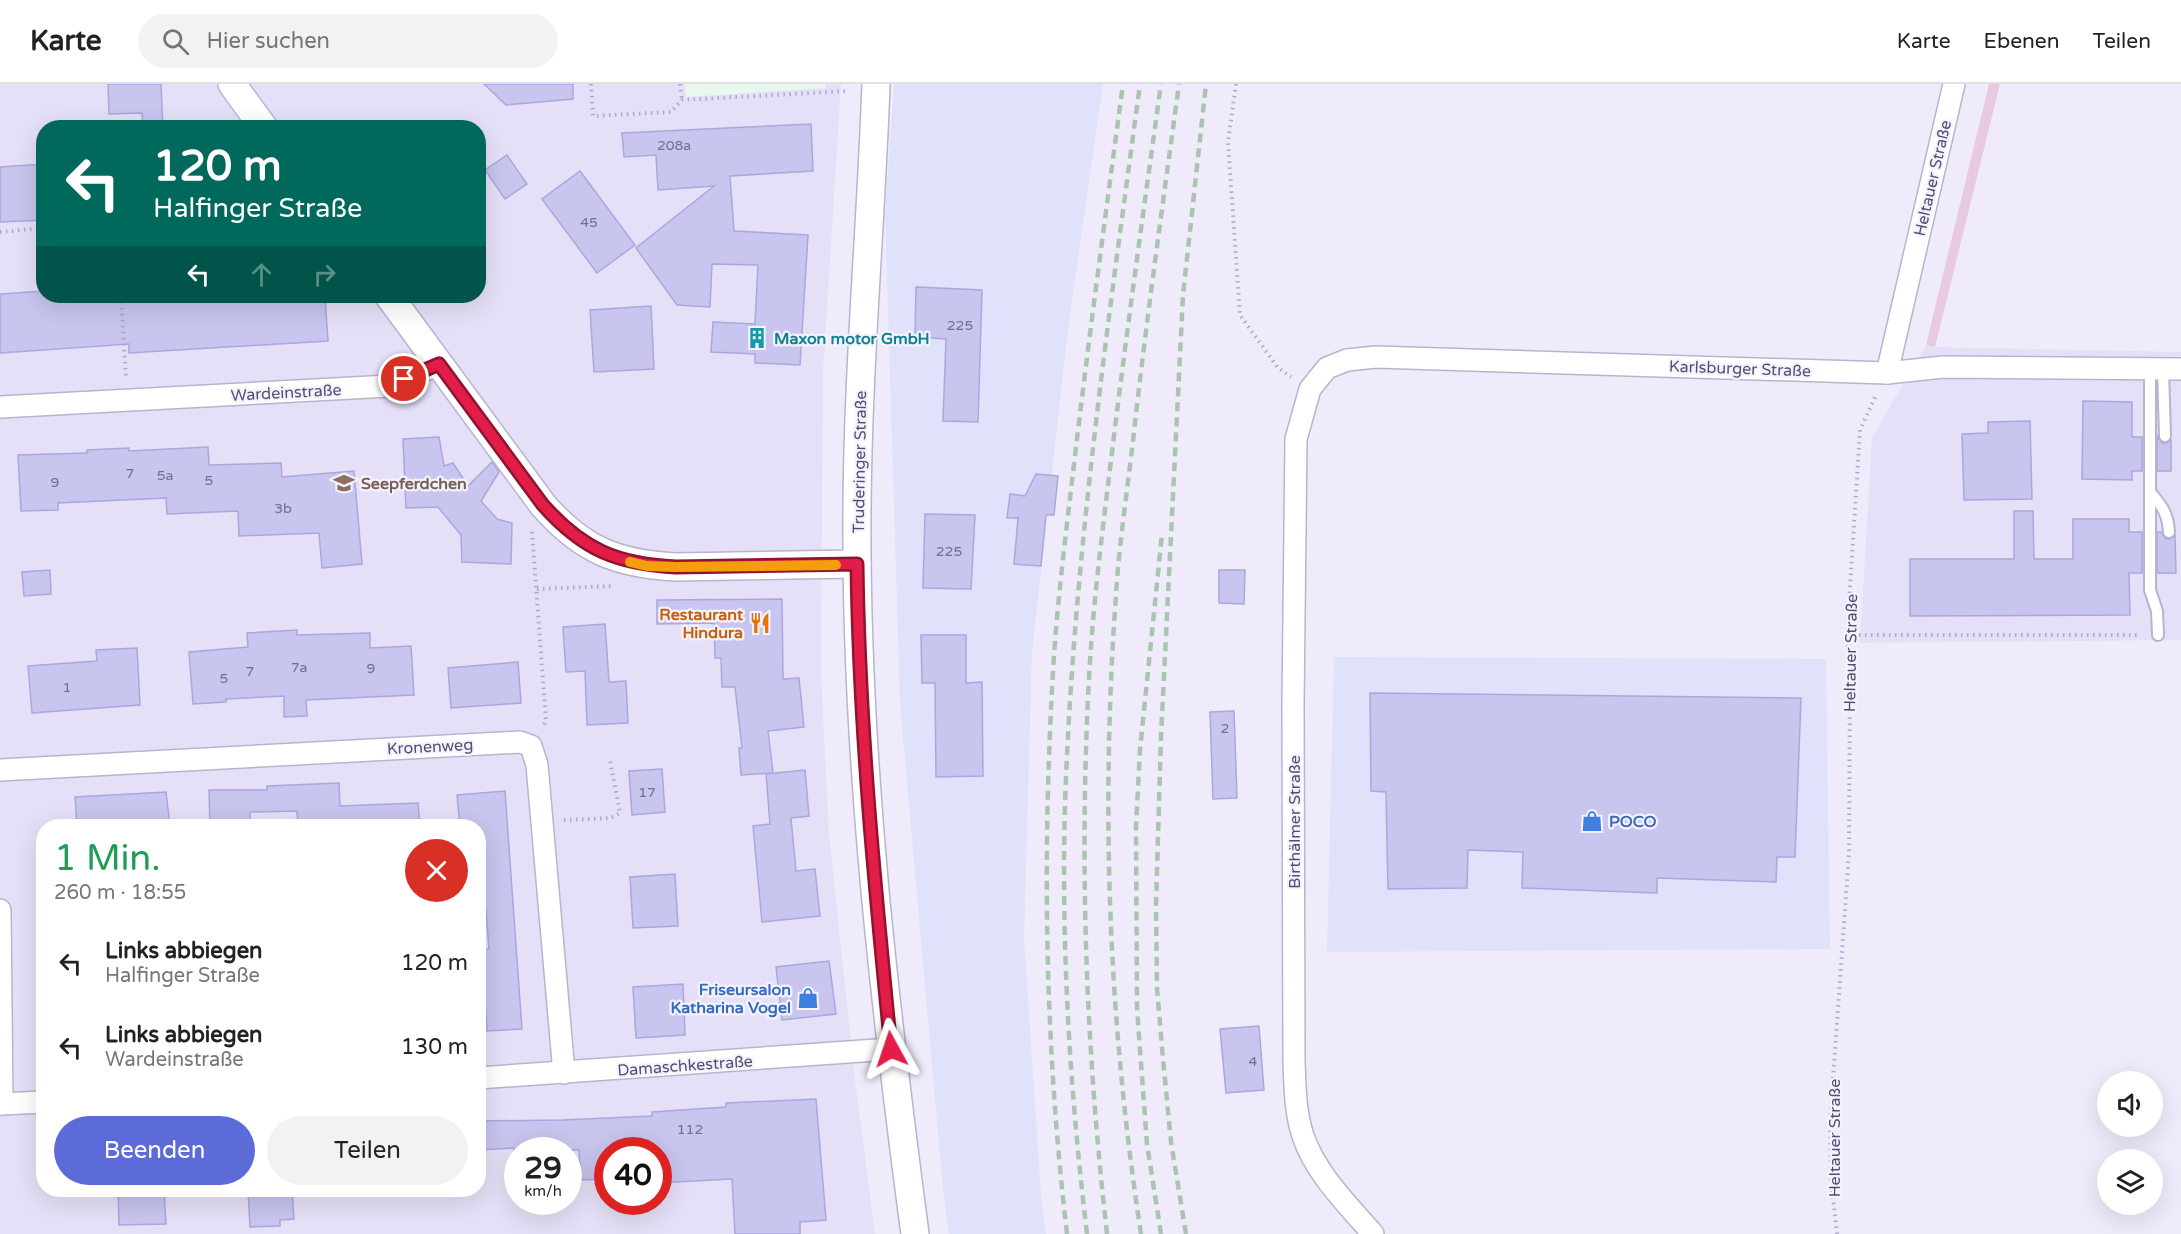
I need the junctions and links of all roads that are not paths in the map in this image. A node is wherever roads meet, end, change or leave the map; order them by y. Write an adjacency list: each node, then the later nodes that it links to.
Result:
1 (232, 84): 4 (street)
2 (876, 84): 14 (street, Truderinger Straße)
3 (1954, 84): 8 (street, Heltauer Straße)
4 (258, 120)
5 (394, 303): 6 (street)
6 (439, 364): 10 (street, Wardeinstraße); 14 (street)
7 (2165, 369): 8 (street, Karlsburger Straße); 11 (lane); 12 (lane)
8 (1887, 373): 9 (street, Karlsburger Straße)
9 (1310, 388): 24 (street, Birthälmer Straße)
10 (0, 407)
11 (2164, 436)
12 (2151, 493): 13 (lane); 15 (lane)
13 (2169, 532)
14 (857, 564): 18 (street, Truderinger Straße)
15 (2158, 635)
16 (0, 770): 19 (street, Kronenweg)
17 (0, 910): 22 (street)
18 (891, 1049): 19 (street, Damaschkestraße); 23 (street, Truderinger Straße)
19 (564, 1073): 20 (street, Damaschkestraße)
20 (486, 1078)
21 (36, 1102): 22 (street)
22 (1, 1104)
23 (915, 1234)
24 (1373, 1234)

